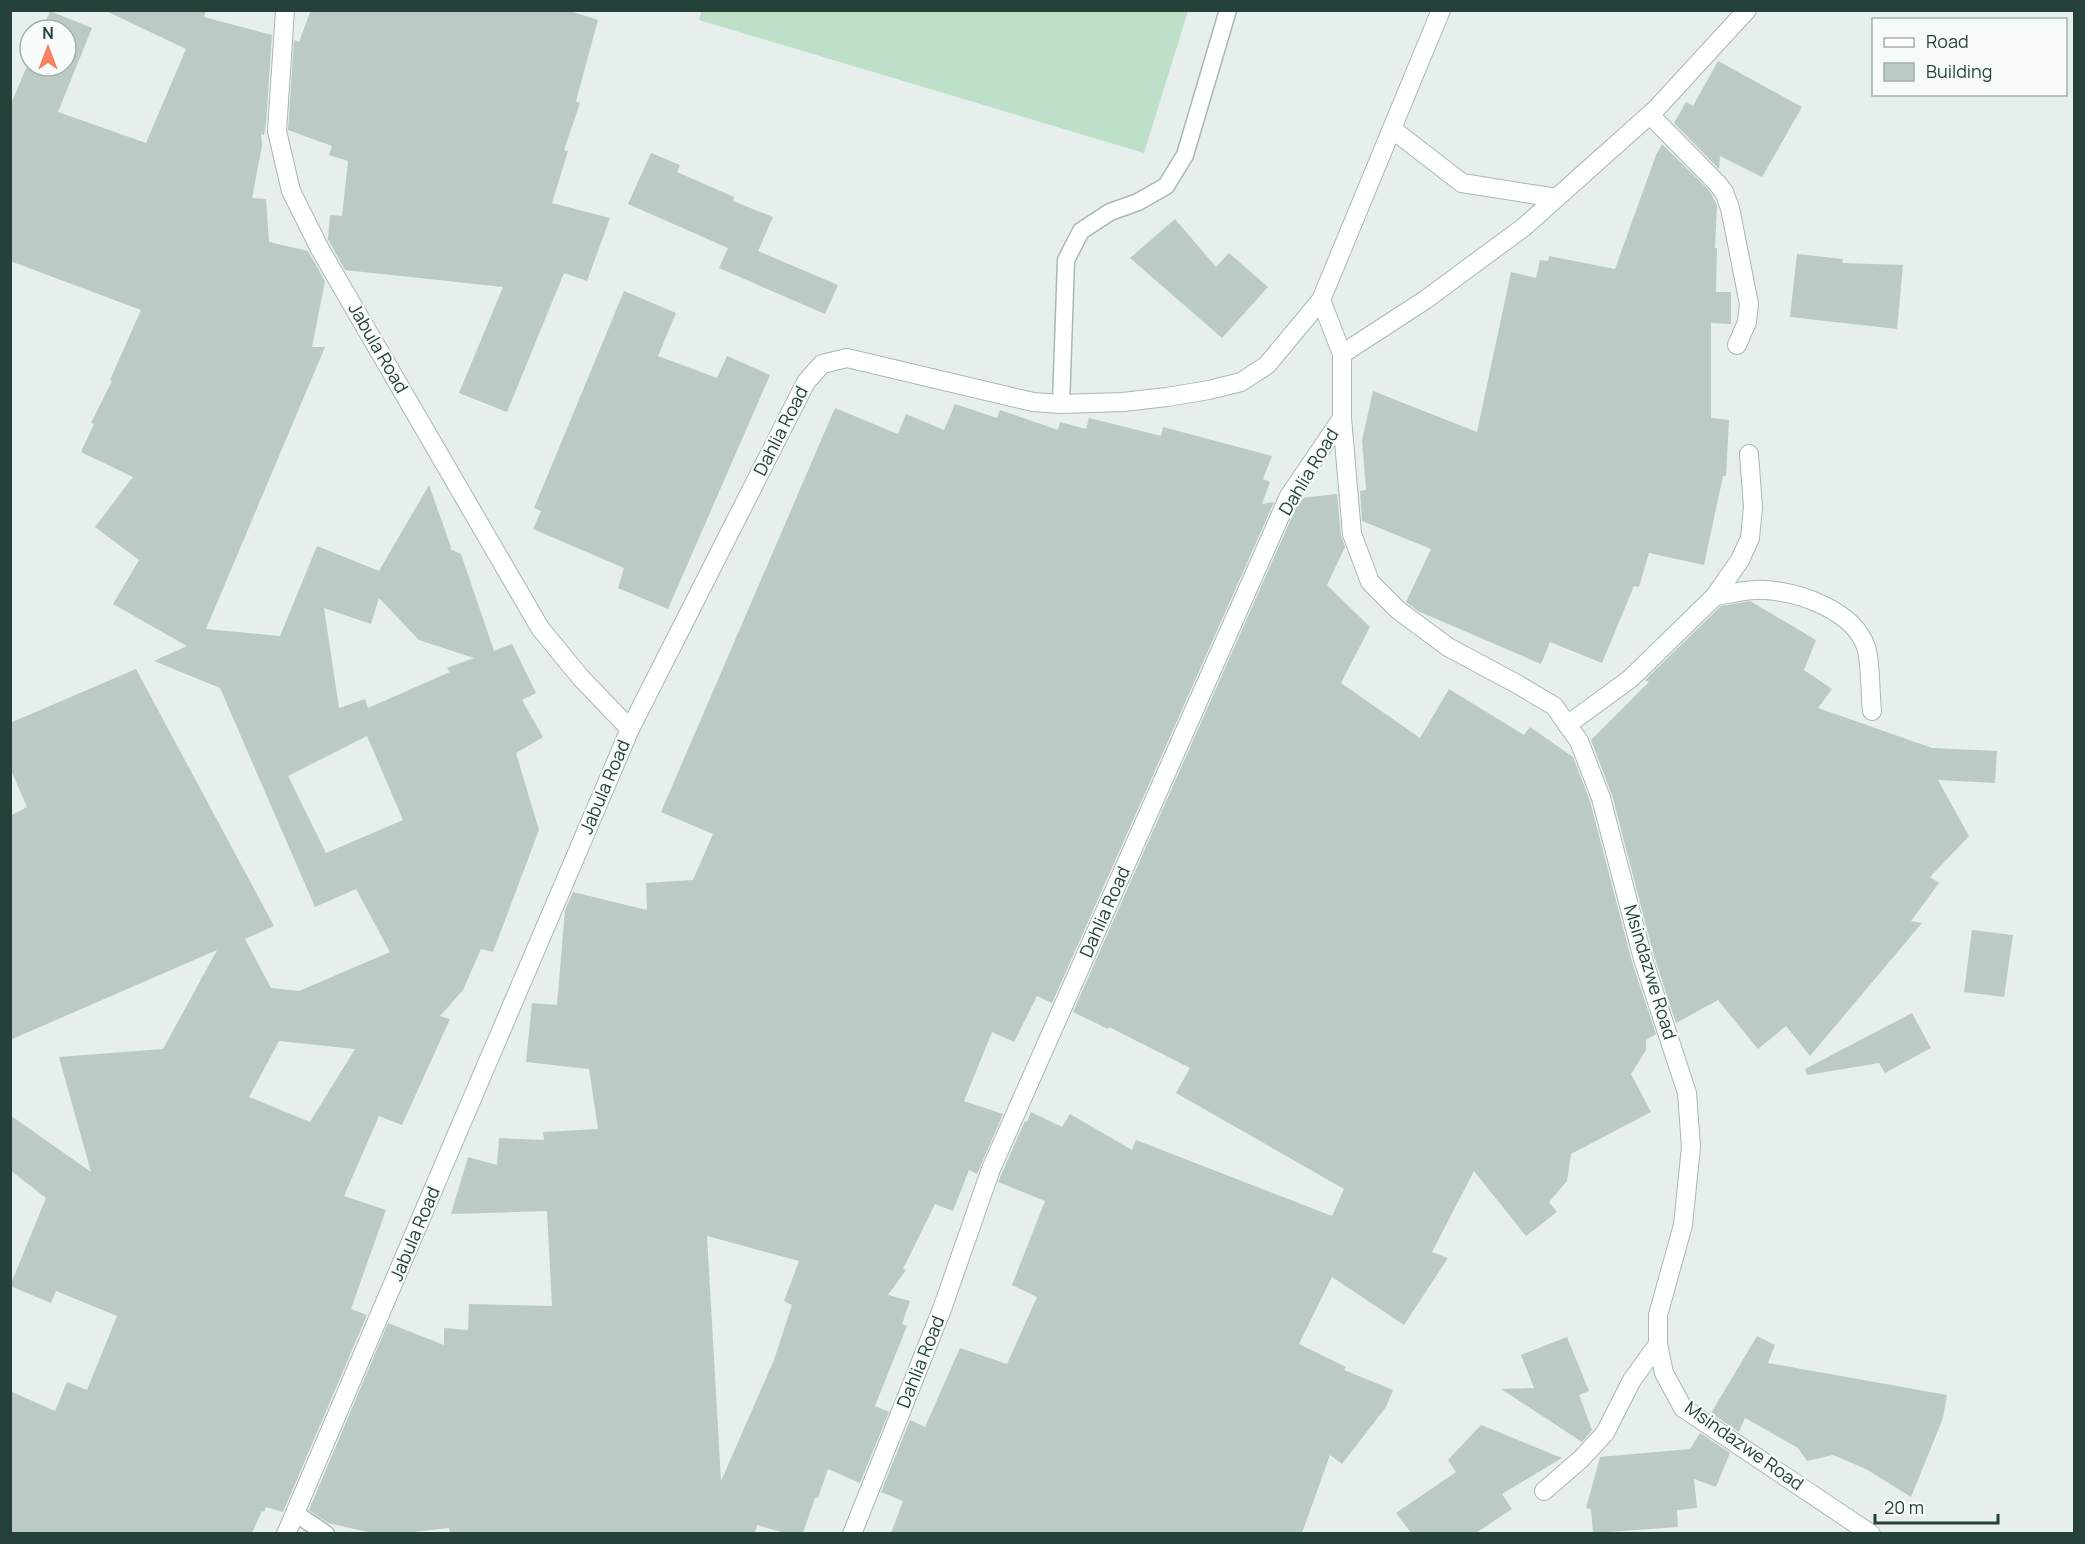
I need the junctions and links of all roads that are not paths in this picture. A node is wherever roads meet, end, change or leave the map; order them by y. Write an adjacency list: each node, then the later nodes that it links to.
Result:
1 (285, 10): 17 (street, Jabula Road)
2 (1228, 10): 11 (lane)
3 (1441, 10): 6 (street, Dahlia Road)
4 (1747, 10): 5 (street)
5 (1650, 115): 7 (street); 9 (street)
6 (1392, 129): 7 (street); 8 (street, Dahlia Road)
7 (1557, 198): 10 (street)
8 (1321, 300): 10 (street, Dahlia Road); 11 (street, Dahlia Road)
9 (1737, 345)
10 (1342, 354): 12 (street, Dahlia Road)
11 (1061, 404): 17 (street, Dahlia Road)
12 (1342, 418): 16 (street, Msindazwe Road); 23 (street, Dahlia Road)
13 (1749, 454): 14 (street)
14 (1715, 596): 15 (street); 16 (street)
15 (1872, 711)
16 (1567, 725): 18 (street, Msindazwe Road)
17 (630, 729): 20 (street, Jabula Road)
18 (1658, 1344): 19 (street); 24 (street, Msindazwe Road)
19 (1544, 1491)
20 (295, 1512): 21 (street, Jabula Road); 22 (lane)
21 (286, 1533)
22 (326, 1533)
23 (852, 1533)
24 (1871, 1533)

